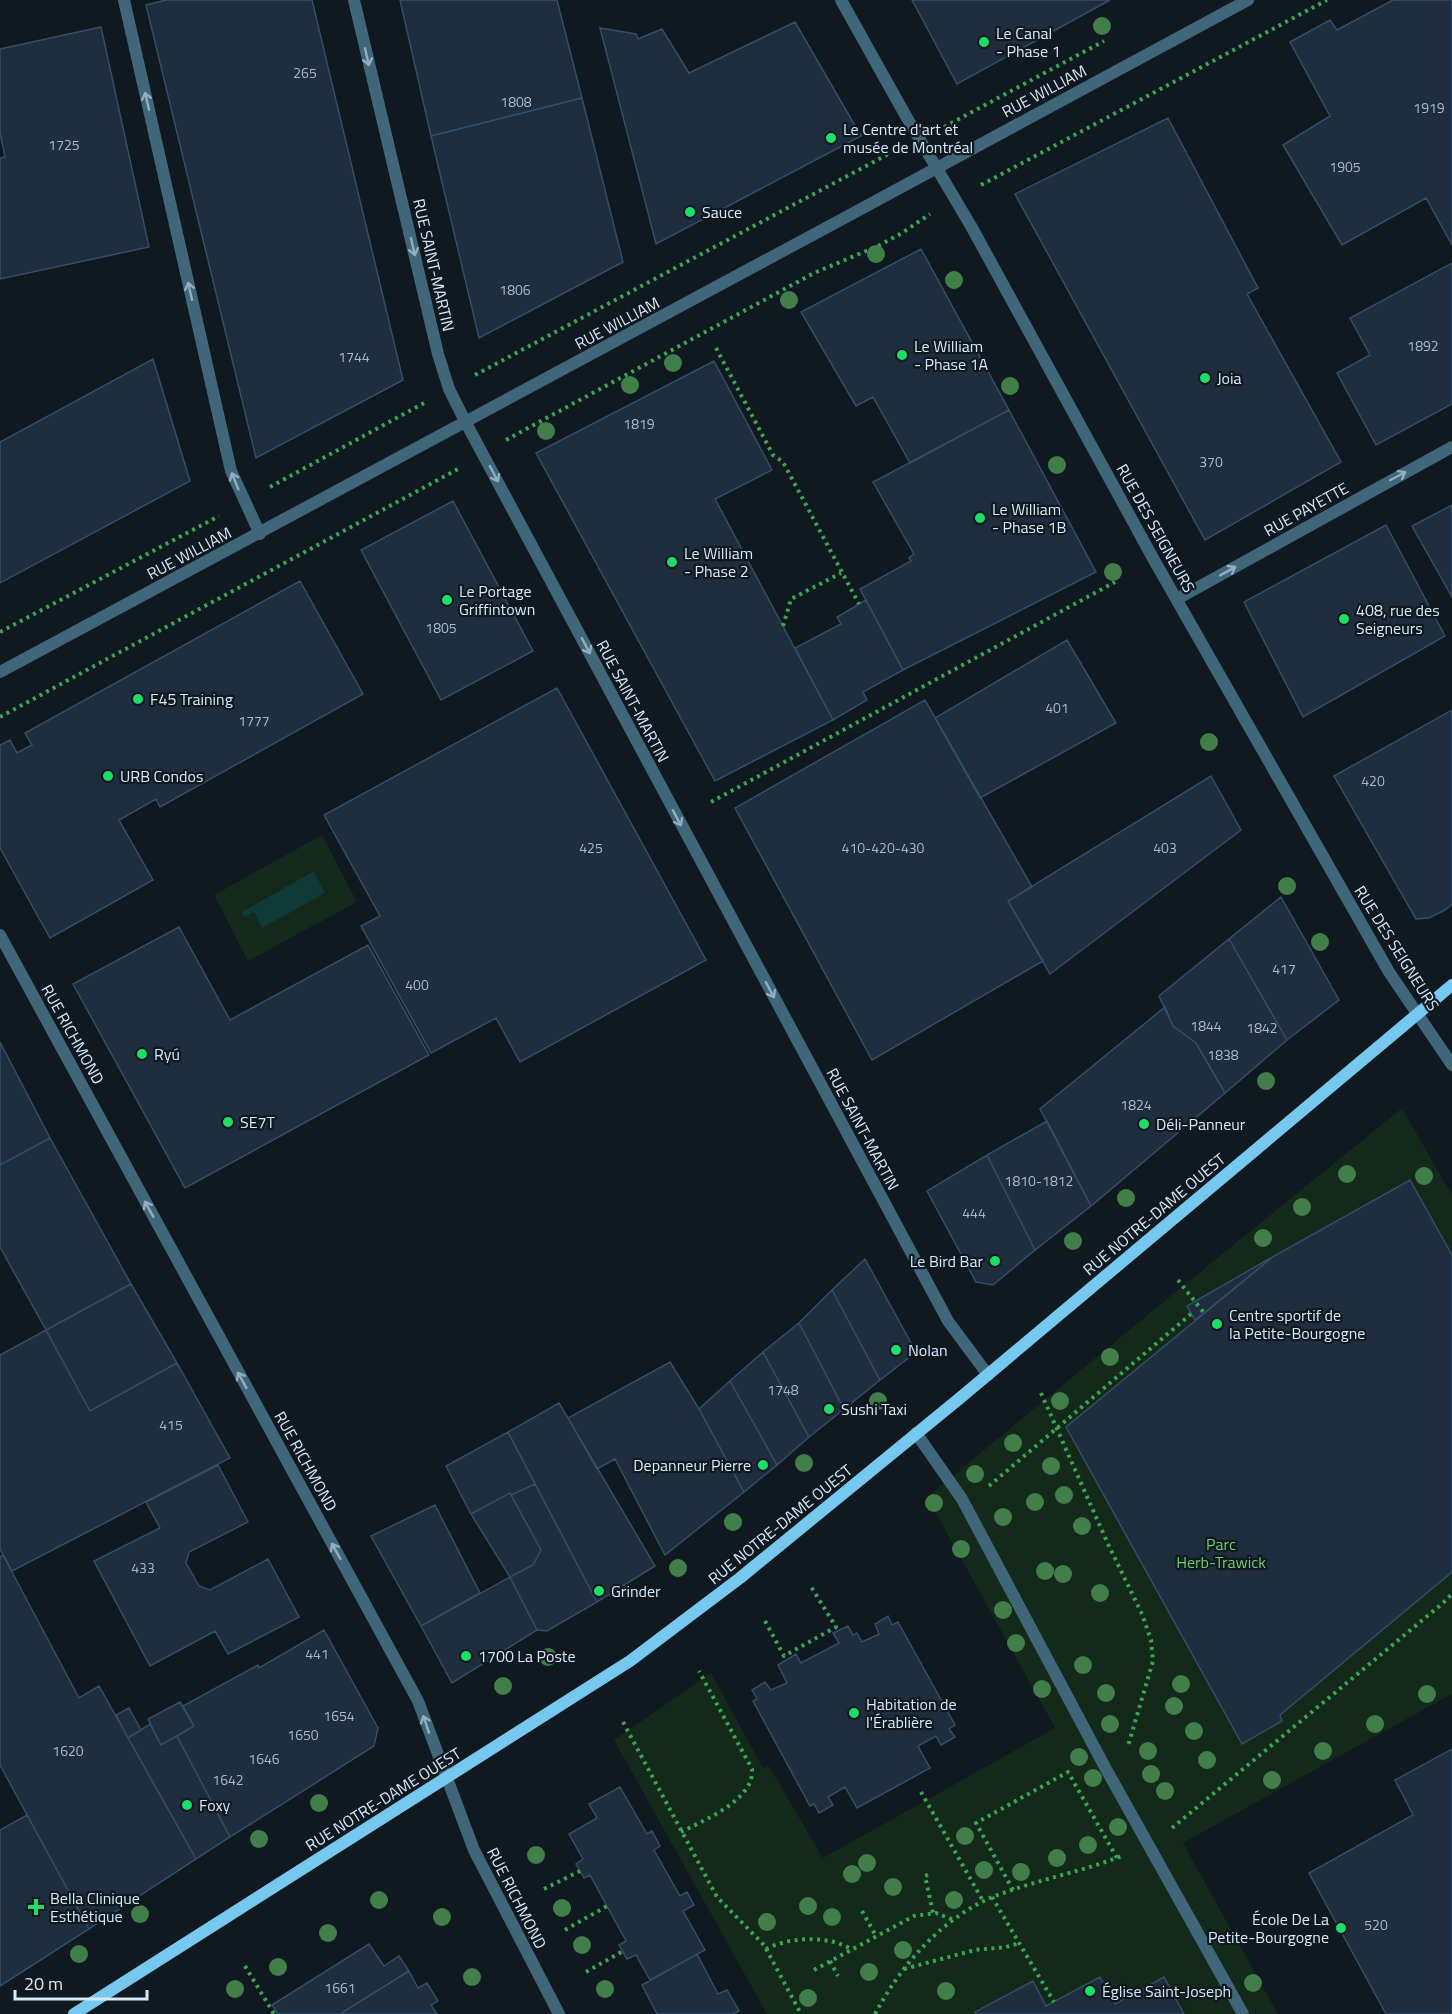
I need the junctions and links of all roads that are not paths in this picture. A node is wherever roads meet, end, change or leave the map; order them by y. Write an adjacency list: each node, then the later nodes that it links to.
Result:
1 (124, 0): 8 (street, one-way to 1)
2 (354, 0): 6 (street, RUE SAINT-MARTIN, one-way to 6)
3 (841, 0): 5 (street, RUE DES SEIGNEURS)
4 (1248, 0): 5 (street, RUE WILLIAM)
5 (936, 168): 6 (street, RUE WILLIAM); 9 (street, RUE DES SEIGNEURS)
6 (466, 423): 8 (street, RUE WILLIAM); 15 (street, RUE SAINT-MARTIN, one-way to 15)
7 (1452, 447): 9 (street, RUE PAYETTE, one-way to 7)
8 (260, 534): 10 (street, RUE WILLIAM)
9 (1177, 599): 13 (street, RUE DES SEIGNEURS)
10 (0, 672)
11 (0, 935): 17 (street, RUE RICHMOND, one-way to 11)
12 (1452, 985): 13 (main road, RUE NOTRE-DAME OUEST)
13 (1417, 1014): 14 (street, RUE DES SEIGNEURS); 15 (main road, RUE NOTRE-DAME OUEST)
14 (1452, 1065)
15 (988, 1375): 16 (main road, RUE NOTRE-DAME OUEST)
16 (916, 1434): 17 (main road, RUE NOTRE-DAME OUEST); 20 (street)
17 (446, 1779): 18 (main road, RUE NOTRE-DAME OUEST); 19 (street, RUE RICHMOND)
18 (74, 2014)
19 (559, 2014)
20 (1243, 2014)

